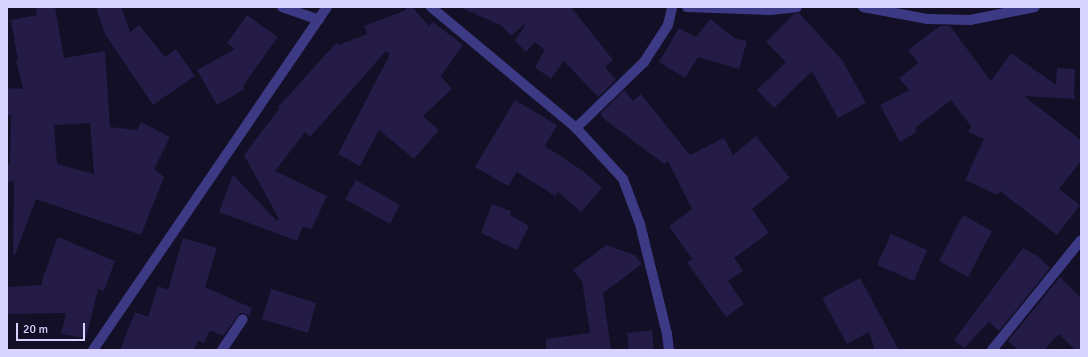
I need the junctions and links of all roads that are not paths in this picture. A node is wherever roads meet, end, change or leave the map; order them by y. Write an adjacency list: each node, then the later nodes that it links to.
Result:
1 (282, 7): 9 (street)
2 (327, 7): 9 (street)
3 (431, 7): 10 (street)
4 (672, 7): 10 (street)
5 (687, 7): 6 (street)
6 (797, 7)
7 (863, 7): 8 (street)
8 (1035, 7)
9 (318, 20): 13 (street)
10 (576, 128): 15 (street)
11 (1081, 240): 16 (street)
12 (243, 319): 14 (street)
13 (94, 350)
14 (222, 350)
15 (669, 350)
16 (992, 350)

